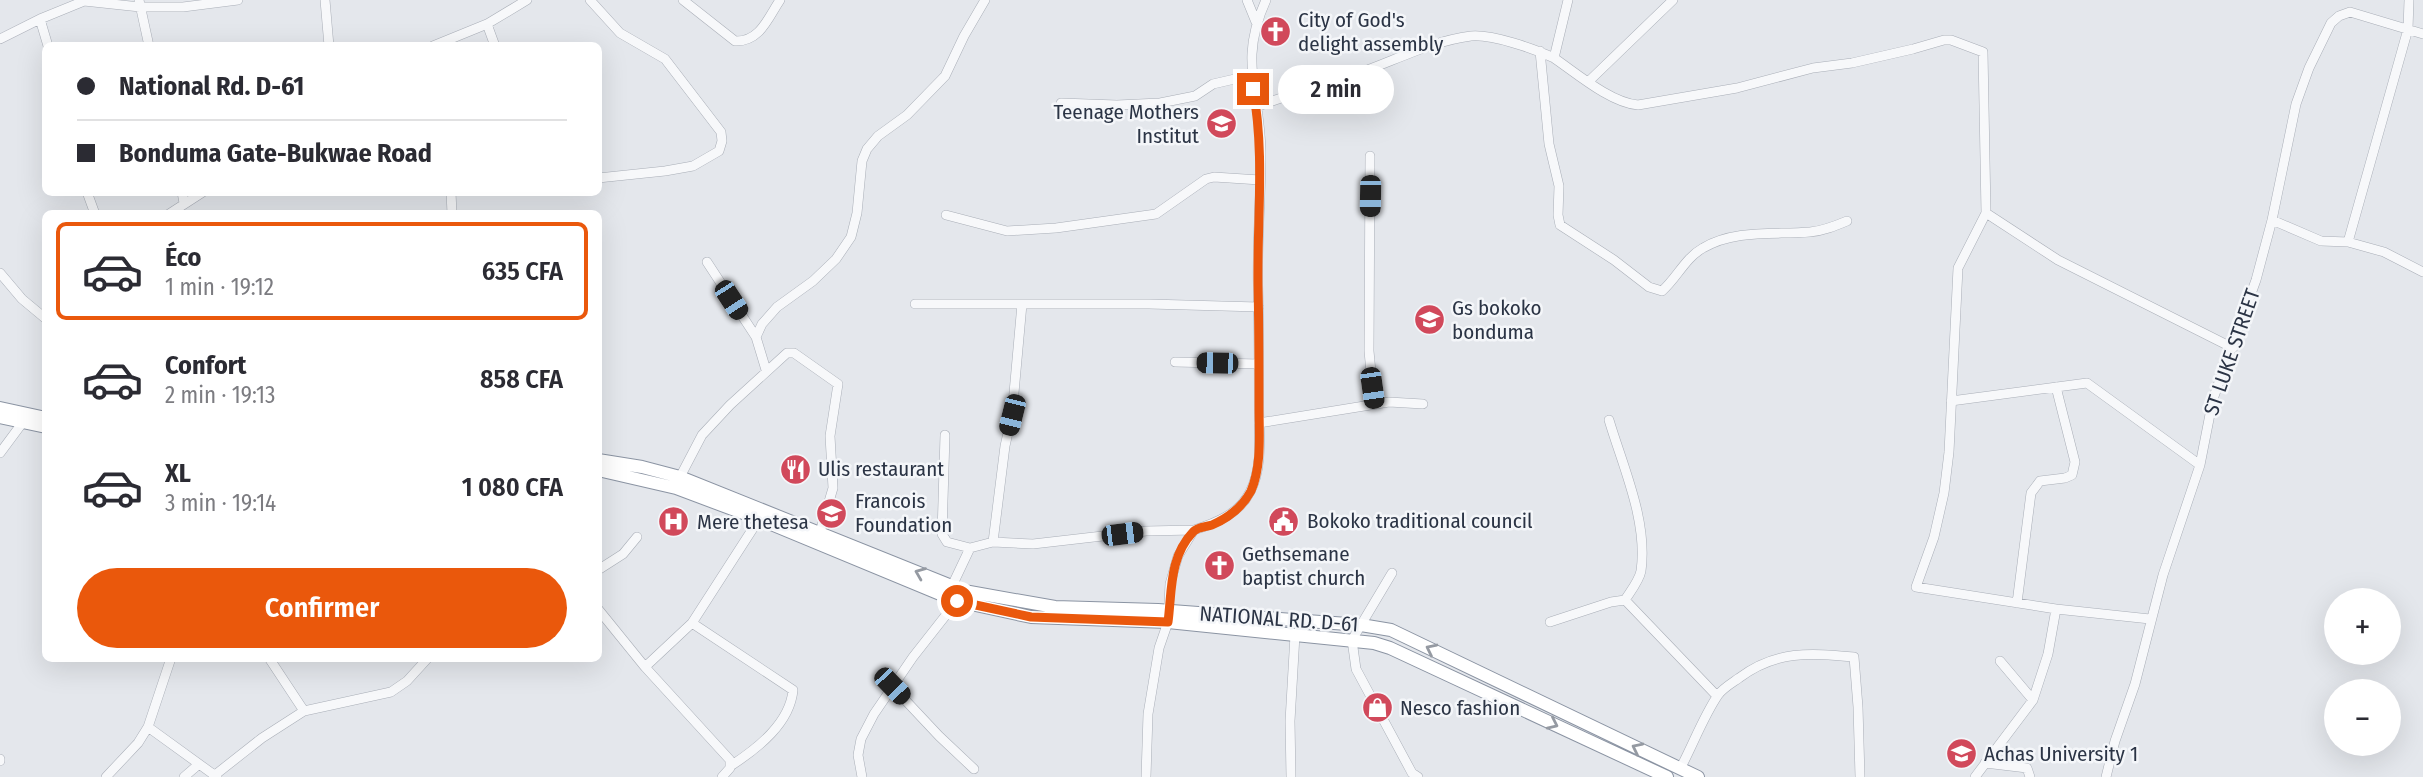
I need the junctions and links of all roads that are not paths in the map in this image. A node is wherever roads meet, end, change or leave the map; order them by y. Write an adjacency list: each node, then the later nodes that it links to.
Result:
1 (238, 0): 14 (street)
2 (325, 0): 23 (street)
3 (527, 0): 17 (street)
4 (590, 0): 33 (street)
5 (683, 0): 6 (street)
6 (780, 0)
7 (985, 0): 51 (street)
8 (1247, 0): 16 (street)
9 (1266, 0): 16 (street)
10 (1568, 0): 27 (street)
11 (1672, 0): 29 (street)
12 (2409, 0): 18 (street)
13 (140, 3): 14 (street); 15 (street); 22 (street)
14 (183, 3)
15 (40, 19): 20 (street); 21 (street)
16 (1256, 22): 28 (street)
17 (487, 24): 24 (street); 25 (street)
18 (2409, 29): 19 (street, ST LUKE STREET); 42 (street, ST LUKE STREET); 43 (street)
19 (2423, 34)
20 (0, 39)
21 (47, 42)
22 (148, 42)
23 (329, 42)
24 (443, 42)
25 (494, 42)
26 (1540, 51): 27 (street); 31 (street); 41 (street)
27 (1554, 58): 29 (street)
28 (1251, 75): 30 (street); 31 (street)
29 (1588, 82): 39 (street)
30 (1061, 103)
31 (1256, 107): 34 (street)
32 (1370, 156): 58 (street)
33 (602, 178)
34 (1259, 180): 40 (street); 49 (street)
35 (183, 196): 37 (street)
36 (196, 196): 37 (street)
37 (184, 203): 38 (street)
38 (174, 210)
39 (1986, 214): 52 (street); 57 (street)
40 (946, 215)
41 (1847, 220)
42 (2272, 220): 43 (street); 52 (street, ST LUKE STREET)
43 (2348, 242): 45 (street)
44 (707, 262): 51 (street)
45 (2423, 272)
46 (0, 273): 50 (street)
47 (915, 304): 48 (street)
48 (1022, 304): 49 (street); 77 (street)
49 (1259, 307): 54 (street)
50 (42, 316)
51 (756, 337): 55 (street)
52 (2233, 348): 70 (street, ST LUKE STREET)
53 (1175, 362): 54 (street)
54 (1259, 364): 65 (street)
55 (766, 370): 72 (street); 75 (street)
56 (2056, 387): 57 (street); 70 (street); 84 (street)
57 (1951, 401): 84 (street)
58 (1374, 404): 59 (street); 65 (street)
59 (1423, 404)
60 (0, 408): 63 (highway)
61 (0, 417): 63 (highway)
62 (42, 418): 63 (highway)
63 (25, 419): 66 (highway); 68 (street)
64 (1609, 420): 82 (street)
65 (1259, 423): 74 (street)
66 (42, 425)
67 (945, 435): 78 (street)
68 (0, 453)
69 (602, 461): 72 (highway, NATIONAL RD. D-61)
70 (2200, 465): 88 (street, ST LUKE STREET)
71 (602, 471): 73 (highway, NATIONAL RD. D-61)
72 (680, 477): 75 (highway, NATIONAL RD. D-61)
73 (759, 519): 83 (highway, NATIONAL RD. D-61); 90 (street)
74 (1194, 530): 77 (street); 87 (street)
75 (820, 532): 81 (highway, NATIONAL RD. D-61, one-way to 75)
76 (637, 537): 79 (street)
77 (993, 542): 78 (street)
78 (970, 548): 81 (street)
79 (602, 567)
80 (1392, 573): 91 (street)
81 (952, 586): 87 (highway, NATIONAL RD. D-61)
82 (1625, 600): 89 (street); 100 (street)
83 (957, 601): 87 (highway, NATIONAL RD. D-61); 99 (street)
84 (2017, 603): 85 (street)
85 (2056, 609): 88 (street); 101 (street)
86 (602, 614): 98 (street)
87 (1169, 617): 91 (highway, NATIONAL RD. D-61); 92 (highway, NATIONAL RD. D-61); 114 (street)
88 (2150, 619): 122 (street, ST LUKE STREET)
89 (1550, 622)
90 (692, 623): 98 (street); 106 (street)
91 (1361, 625): 93 (street); 108 (highway, NATIONAL RD. D-61, one-way to 91)
92 (1295, 635): 93 (highway, NATIONAL RD. D-61); 115 (street)
93 (1352, 640): 116 (street); 117 (highway, NATIONAL RD. D-61, one-way to 117)
94 (2000, 661): 101 (street)
95 (170, 662): 103 (street)
96 (272, 662): 102 (street)
97 (424, 662): 102 (street)
98 (645, 667): 106 (street)
99 (892, 686): 107 (street); 113 (street)
100 (1717, 696): 108 (street); 119 (street)
101 (2033, 700): 104 (street)
102 (304, 711): 109 (street)
103 (148, 727): 105 (street); 110 (street)
104 (1985, 763): 120 (street); 121 (street)
105 (199, 764): 109 (street); 111 (street)
106 (732, 765): 112 (street)
107 (974, 769)
108 (1681, 769): 118 (highway, NATIONAL RD. D-61)
109 (216, 776)
110 (106, 777)
111 (184, 777)
112 (722, 777)
113 (862, 777)
114 (1146, 777)
115 (1291, 777)
116 (1418, 777)
117 (1667, 777)
118 (1698, 777)
119 (1860, 777)
120 (1975, 777)
121 (2030, 777)
122 (2106, 777)

